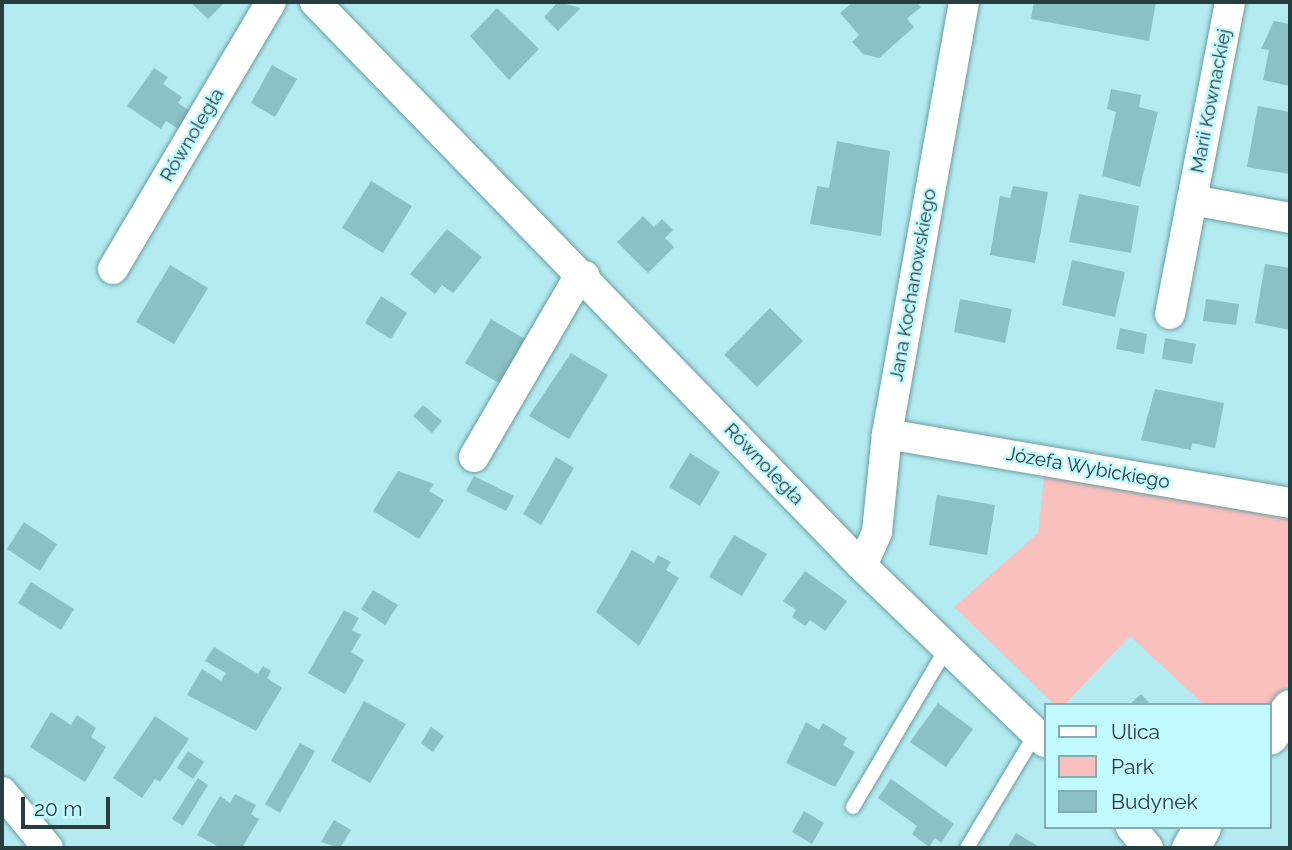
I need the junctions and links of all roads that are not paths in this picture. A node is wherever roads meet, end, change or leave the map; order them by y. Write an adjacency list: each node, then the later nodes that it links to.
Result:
1 (271, 2): 7 (street, Równoległa)
2 (315, 2): 8 (street, Równoległa)
3 (964, 2): 10 (street, Jana Kochanowskiego)
4 (1230, 2): 5 (street, Marii Kownackiej)
5 (1192, 200): 6 (street, Marii Kownackiej); 9 (street, Marii Kownackiej)
6 (1290, 218)
7 (113, 269)
8 (585, 276): 11 (street); 13 (street, Równoległa)
9 (1170, 314)
10 (887, 434): 12 (street, Józefa Wybickiego); 13 (street, Jana Kochanowskiego)
11 (474, 457)
12 (1290, 503)
13 (862, 566): 14 (street, Równoległa)
14 (948, 646): 17 (street, Równoległa); 19 (lane)
15 (1290, 708): 16 (street)
16 (1271, 733)
17 (1041, 738): 23 (lane, Równoległa)
18 (2, 792): 22 (street)
19 (853, 807)
20 (1133, 829): 24 (street)
21 (1201, 829): 25 (street)
22 (48, 848)
23 (967, 848)
24 (1148, 848)
25 (1190, 848)

